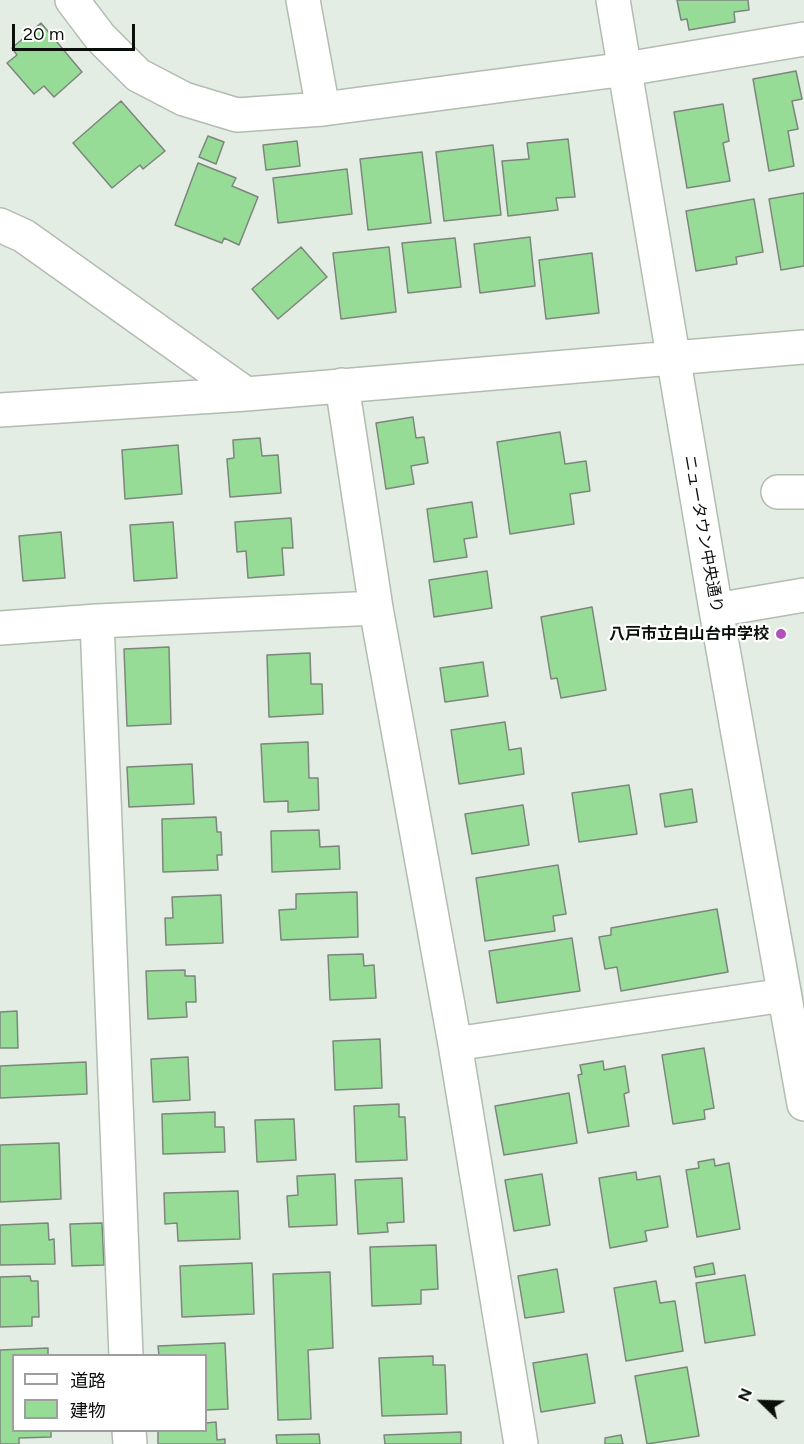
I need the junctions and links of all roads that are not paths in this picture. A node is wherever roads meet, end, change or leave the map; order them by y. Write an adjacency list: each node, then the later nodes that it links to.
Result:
1 (72, 0): 6 (street)
2 (303, 0): 6 (street)
3 (613, 0): 5 (street, ニュータウン中央通り)
4 (804, 39): 5 (street)
5 (626, 69): 6 (street); 9 (street, ニュータウン中央通り)
6 (323, 109)
7 (0, 225): 11 (street)
8 (804, 347): 9 (street)
9 (673, 360): 10 (street); 15 (street, ニュータウン中央通り)
10 (342, 385): 11 (street); 14 (street)
11 (246, 394): 12 (street)
12 (0, 410)
13 (804, 595): 15 (street)
14 (376, 608): 16 (street); 19 (street)
15 (716, 610): 18 (street, ニュータウン中央通り)
16 (97, 621): 17 (street); 21 (street)
17 (0, 628)
18 (784, 995): 19 (street); 20 (street, ニュータウン中央通り)
19 (455, 1044): 22 (street)
20 (804, 1104)
21 (126, 1354)
22 (521, 1444)

